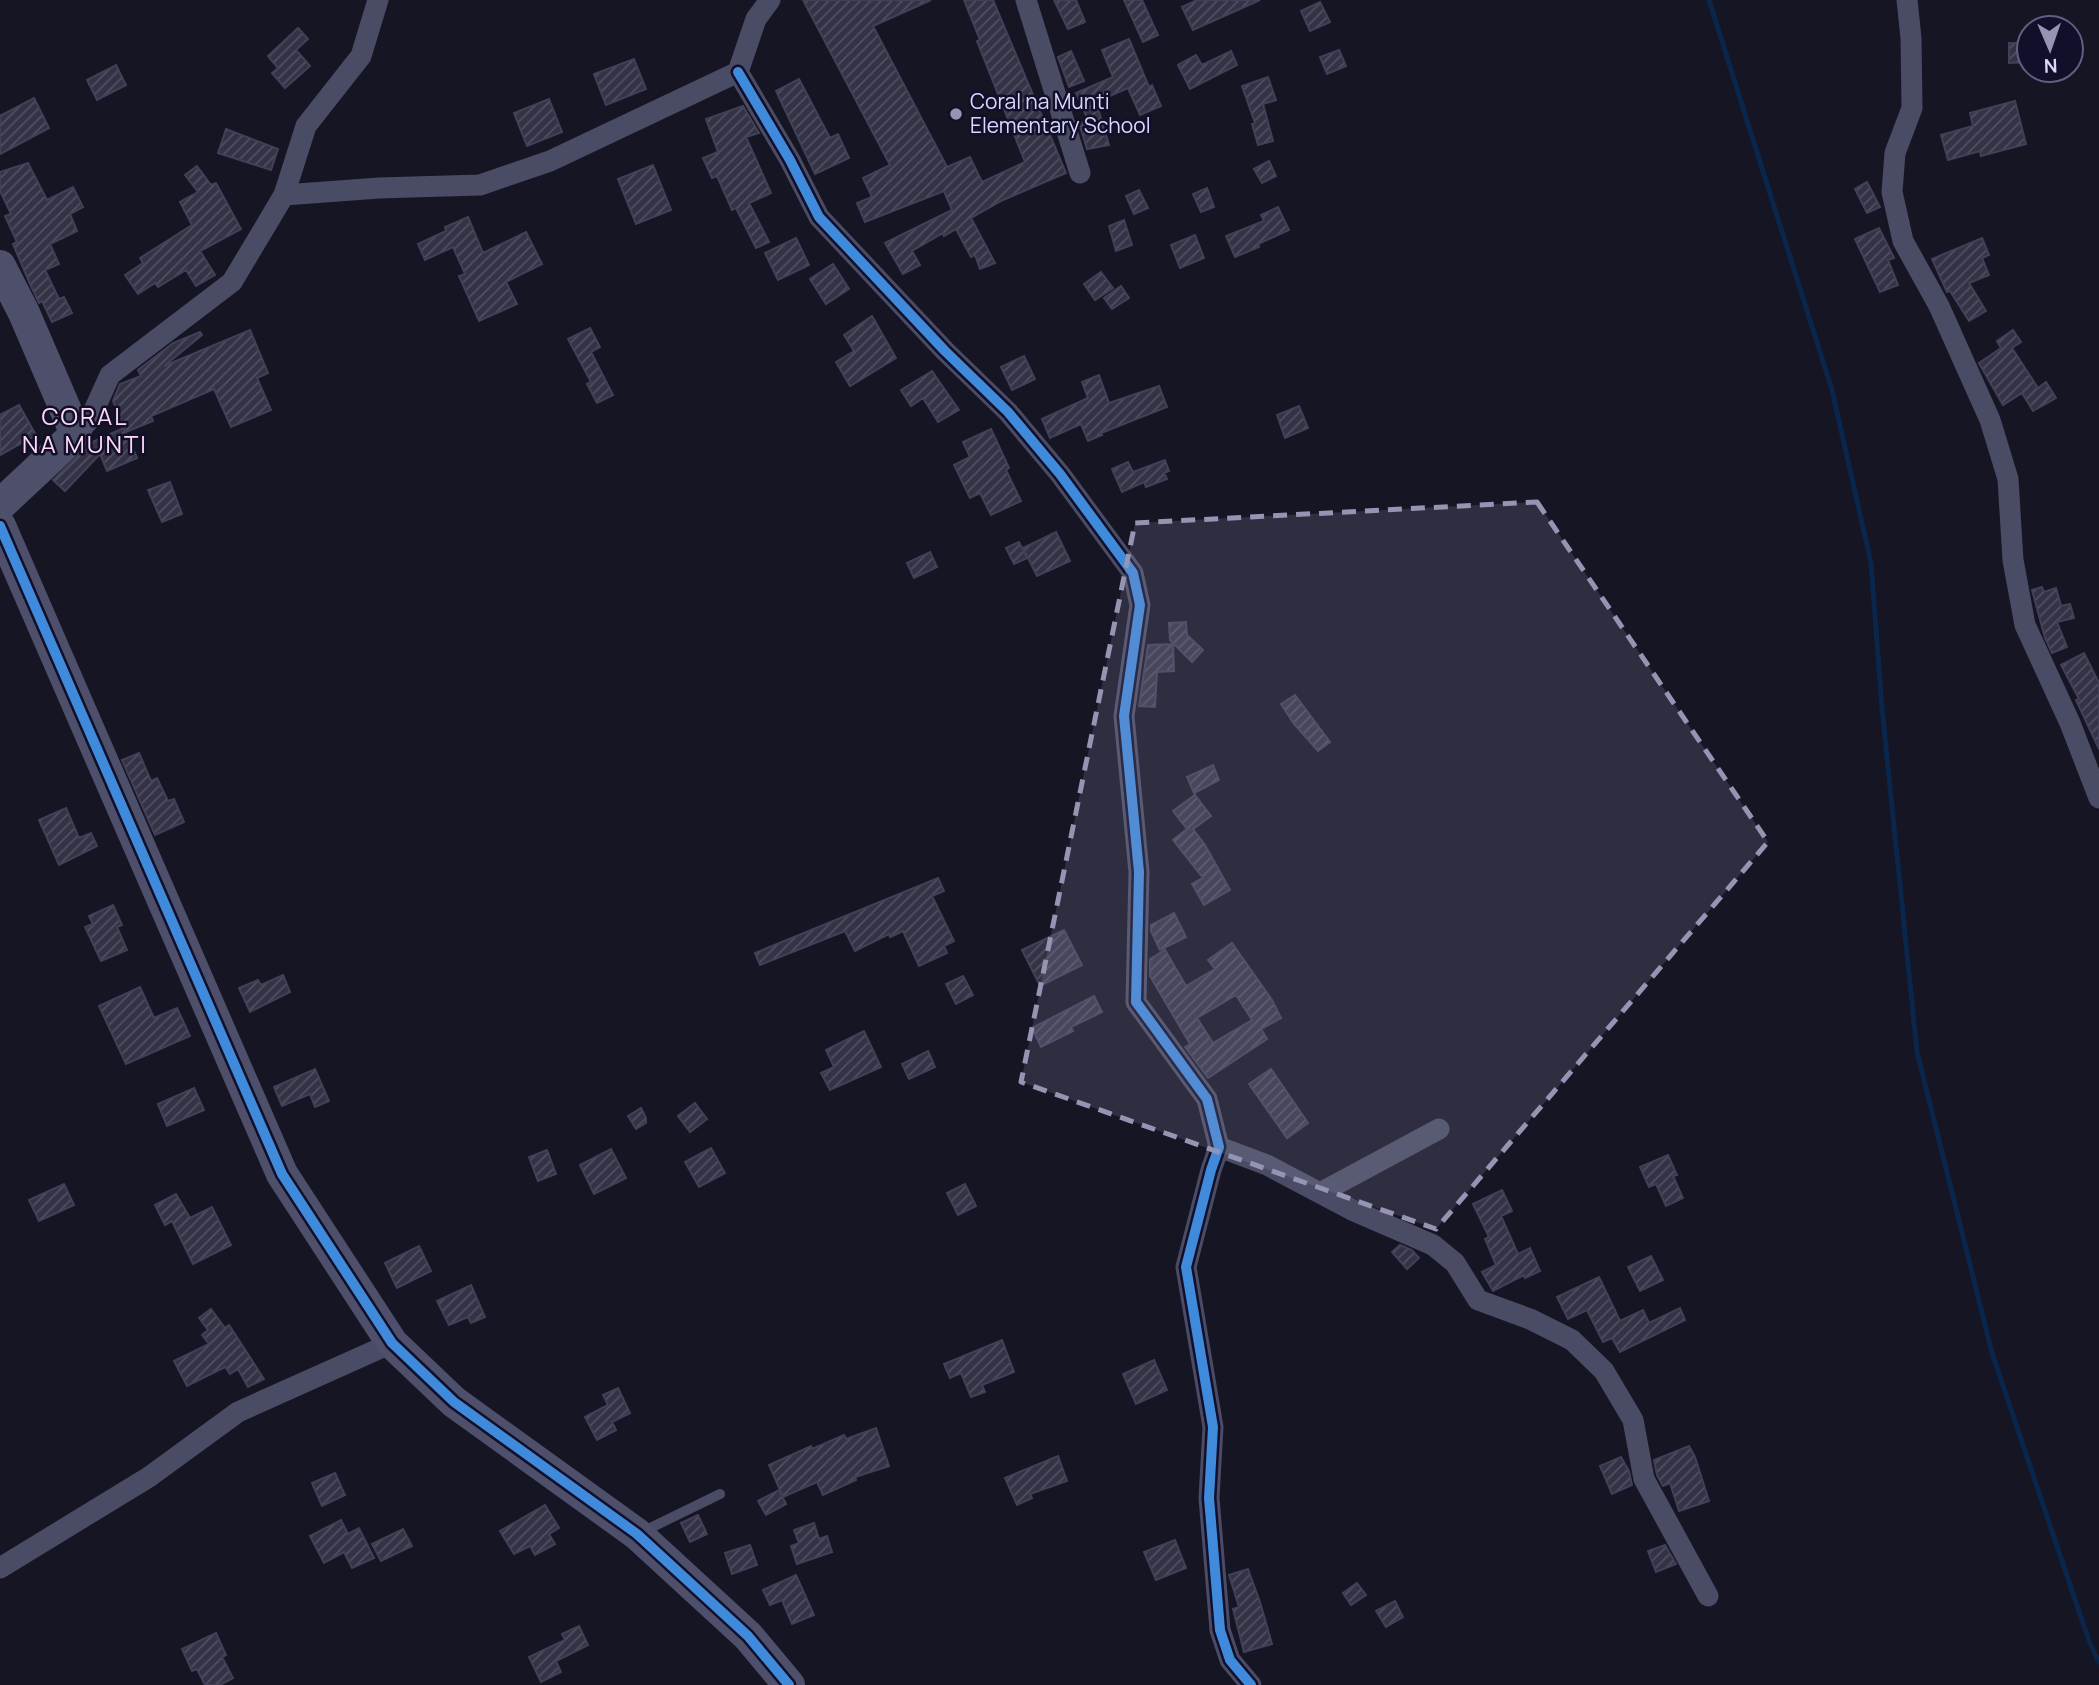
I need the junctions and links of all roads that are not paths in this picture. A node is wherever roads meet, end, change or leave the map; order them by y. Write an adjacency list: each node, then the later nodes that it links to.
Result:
1 (378, 0): 7 (street)
2 (770, 0): 5 (street)
3 (1026, 0): 6 (street)
4 (1907, 0): 12 (street)
5 (738, 72): 7 (street); 14 (street)
6 (1080, 173)
7 (284, 195): 9 (street)
8 (0, 266): 9 (street)
9 (76, 434): 10 (street)
10 (0, 505)
11 (0, 526): 16 (street)
12 (2099, 798)
13 (1439, 1129): 15 (street)
14 (1219, 1147): 15 (street); 22 (street)
15 (1320, 1193): 20 (street)
16 (392, 1343): 18 (street); 19 (street)
17 (720, 1494): 18 (lane)
18 (637, 1534): 21 (street)
19 (0, 1568)
20 (1708, 1596)
21 (789, 1685)
22 (1251, 1685)

